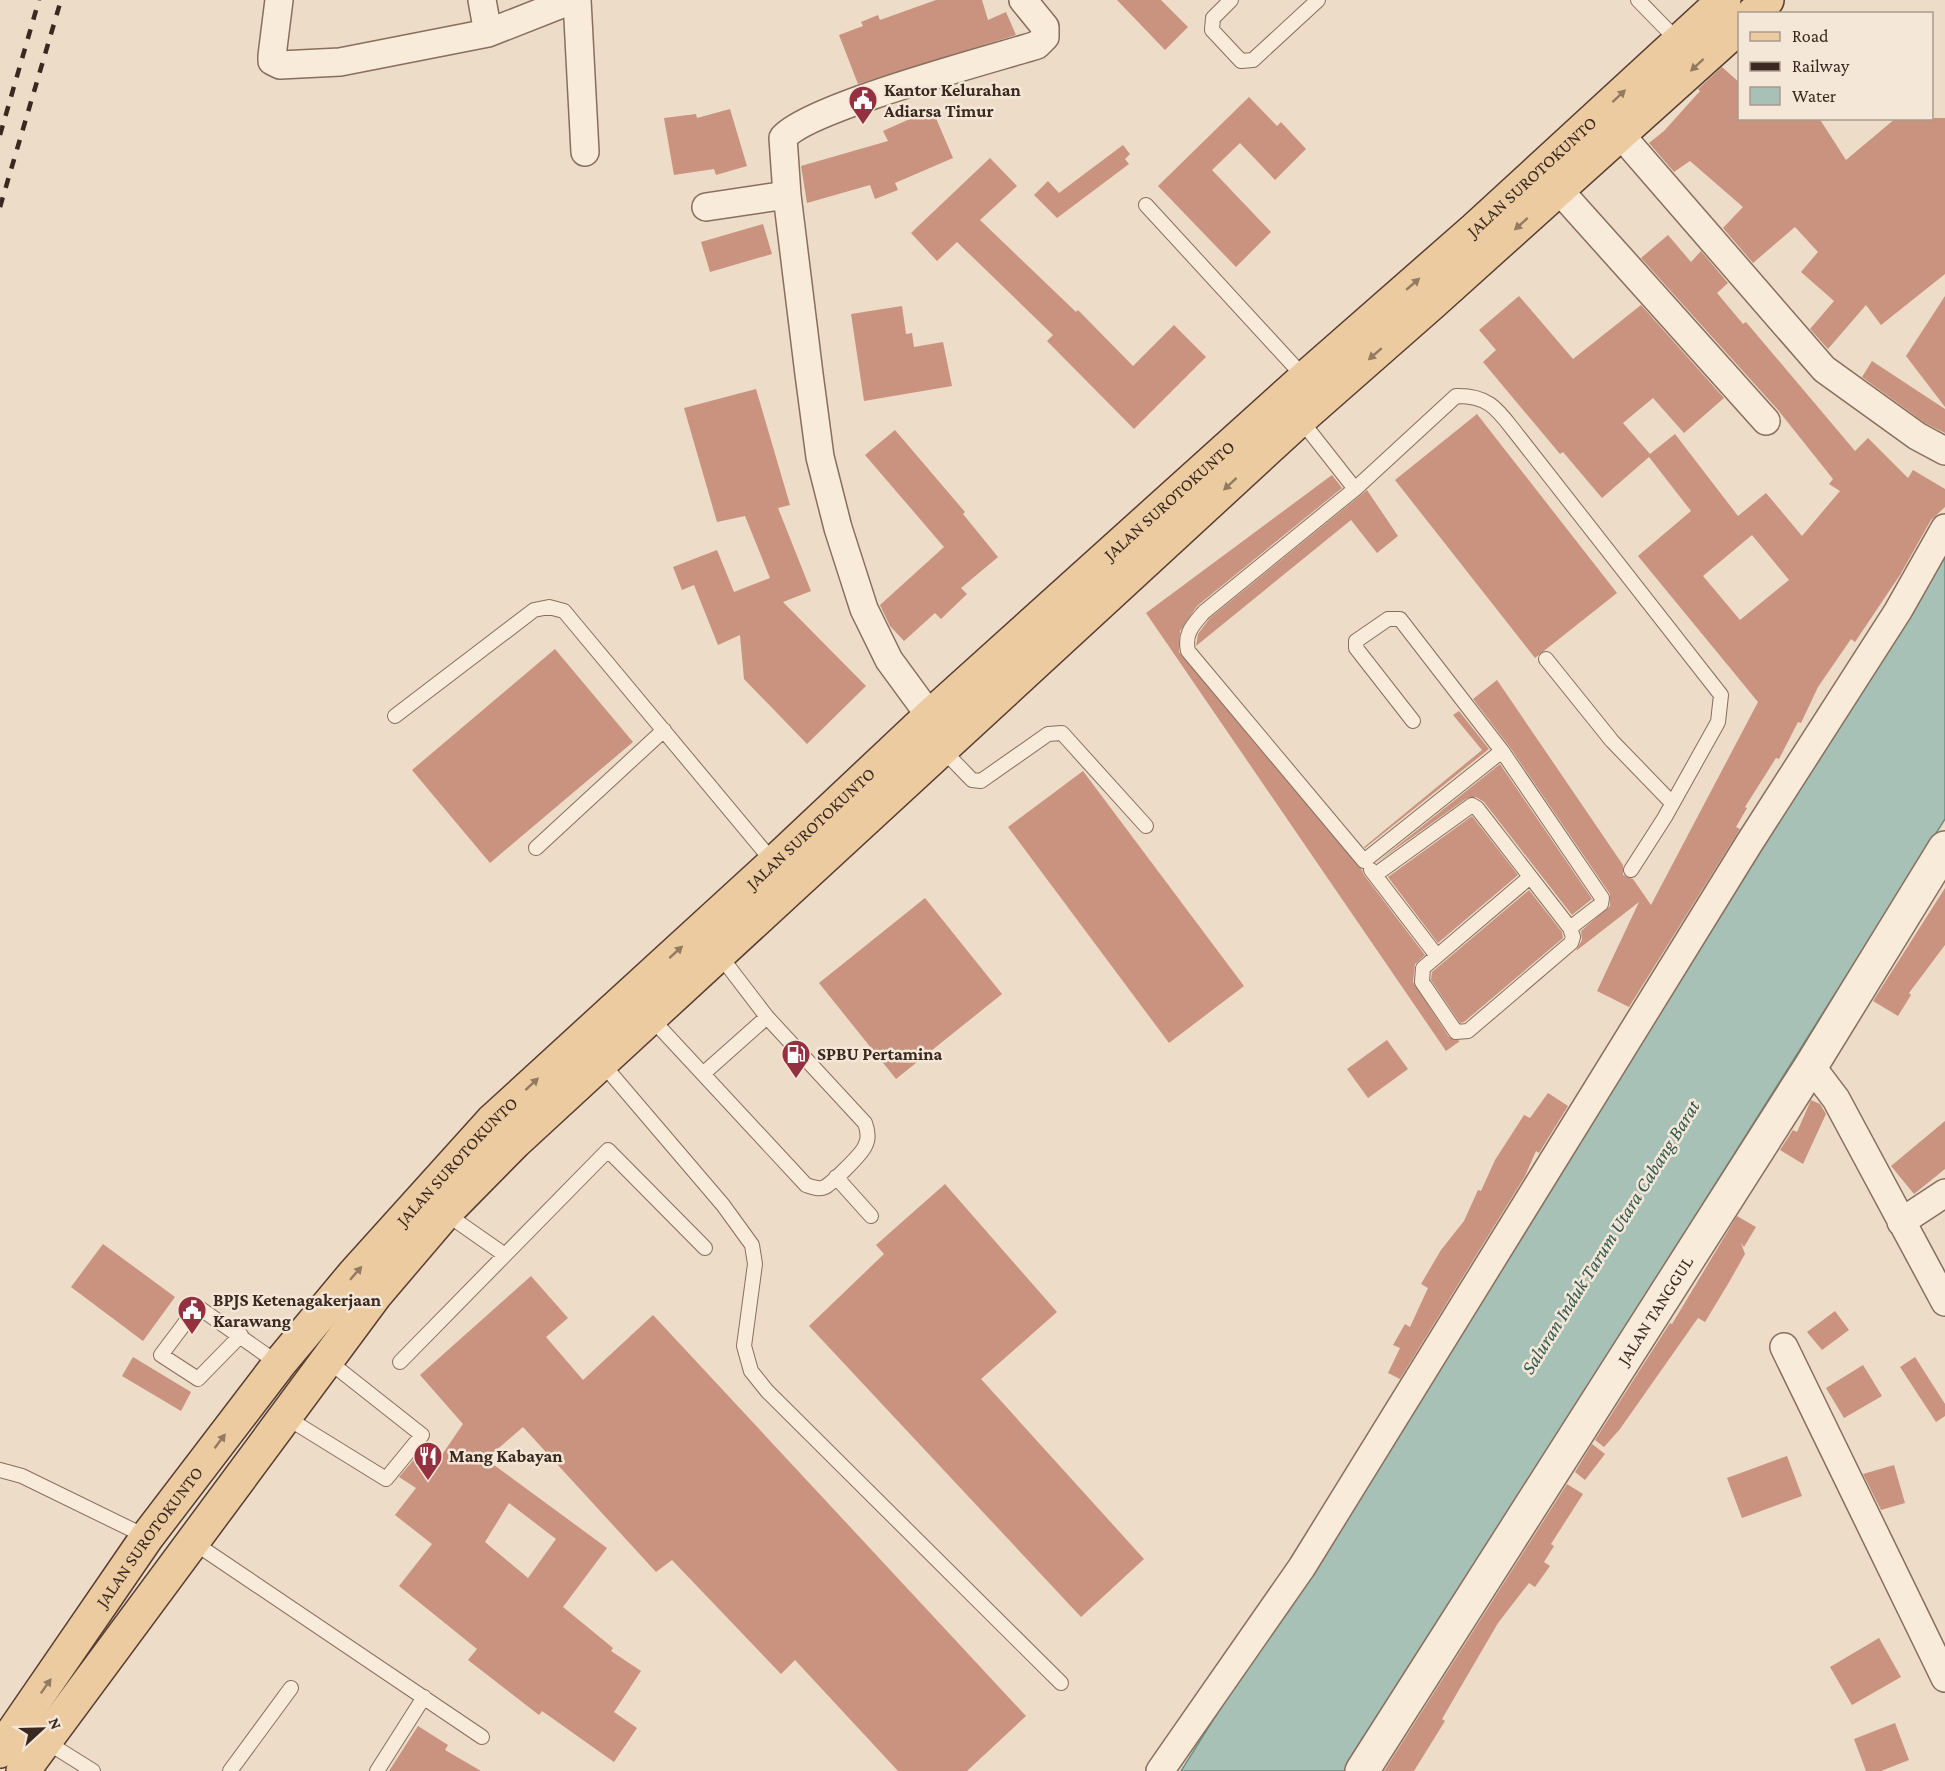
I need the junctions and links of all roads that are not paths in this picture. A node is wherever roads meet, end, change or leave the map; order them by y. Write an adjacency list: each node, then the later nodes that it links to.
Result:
1 (279, 0): 13 (street)
2 (482, 0): 13 (street)
3 (572, 0): 13 (street)
4 (577, 0): 16 (street)
5 (1023, 0): 18 (street)
6 (1231, 0): 7 (lane)
7 (1318, 0)
8 (1638, 0): 14 (lane)
9 (1724, 0): 14 (main road, JALAN SUROTOKUNTO)
10 (1767, 0): 11 (main road)
11 (1755, 12)
12 (1738, 28): 15 (main road, JALAN SUROTOKUNTO, one-way to 15)
13 (488, 33)
14 (1678, 41): 21 (main road, JALAN SUROTOKUNTO, one-way to 14)
15 (1620, 134): 17 (main road, JALAN SUROTOKUNTO); 24 (street)
16 (585, 152)
17 (1559, 190): 22 (main road, JALAN SUROTOKUNTO, one-way to 22); 23 (street)
18 (787, 195): 20 (street); 29 (street)
19 (1146, 206): 21 (lane)
20 (706, 207)
21 (1305, 378): 29 (main road, JALAN SUROTOKUNTO)
22 (1300, 419): 25 (lane); 32 (main road, JALAN SUROTOKUNTO, one-way to 32)
23 (1766, 421)
24 (1945, 451)
25 (1355, 489): 34 (lane); 38 (lane)
26 (1945, 528): 79 (street)
27 (1546, 659): 34 (lane)
28 (395, 716): 31 (lane)
29 (930, 716): 39 (main road, JALAN SUROTOKUNTO)
30 (1413, 721): 33 (lane)
31 (664, 730): 36 (lane); 39 (lane)
32 (943, 750): 35 (lane); 44 (main road, JALAN SUROTOKUNTO)
33 (1502, 751): 38 (lane); 43 (lane)
34 (1671, 802): 40 (lane)
35 (1146, 826)
36 (536, 848)
37 (1945, 849): 49 (street, JALAN TANGGUL)
38 (1364, 861): 41 (lane)
39 (774, 863): 44 (main road, JALAN SUROTOKUNTO)
40 (1631, 870)
41 (1375, 875): 42 (lane); 45 (lane)
42 (1530, 877): 43 (lane); 45 (lane)
43 (1570, 928): 45 (lane)
44 (709, 943): 46 (lane); 47 (main road, JALAN SUROTOKUNTO); 48 (main road, JALAN SUROTOKUNTO, one-way to 44)
45 (1437, 956)
46 (767, 1017): 50 (lane); 51 (lane)
47 (651, 1018): 48 (main road, JALAN SUROTOKUNTO); 50 (lane)
48 (591, 1051): 53 (main road, JALAN SUROTOKUNTO); 63 (main road, JALAN SUROTOKUNTO, one-way to 48); 69 (lane)
49 (1811, 1066): 55 (street); 80 (street, JALAN TANGGUL)
50 (704, 1073): 51 (lane)
51 (836, 1177): 54 (lane)
52 (1945, 1192): 55 (street)
53 (445, 1213): 57 (lane); 61 (main road, JALAN SUROTOKUNTO)
54 (871, 1216)
55 (1901, 1222): 58 (street)
56 (705, 1248): 57 (lane)
57 (505, 1255): 62 (lane)
58 (1945, 1302)
59 (241, 1335): 59 (lane); 63 (lane)
60 (1784, 1347): 68 (street)
61 (326, 1359): 64 (main road, JALAN SUROTOKUNTO); 64 (lane)
62 (400, 1362)
63 (279, 1364): 66 (main road, JALAN SUROTOKUNTO, one-way to 63)
64 (284, 1416): 67 (main road, JALAN SUROTOKUNTO)
65 (0, 1470): 66 (lane)
66 (147, 1537): 74 (main road, JALAN SUROTOKUNTO, one-way to 66)
67 (192, 1542): 71 (lane); 73 (main road, JALAN SUROTOKUNTO)
68 (1945, 1678)
69 (1061, 1683)
70 (291, 1688): 77 (lane)
71 (424, 1697): 72 (lane); 78 (lane)
72 (482, 1737)
73 (45, 1741): 75 (main road, JALAN SUROTOKUNTO); 76 (lane)
74 (0, 1751)
75 (23, 1771)
76 (93, 1771)
77 (230, 1771)
78 (377, 1771)
79 (1160, 1771)
80 (1362, 1771)

